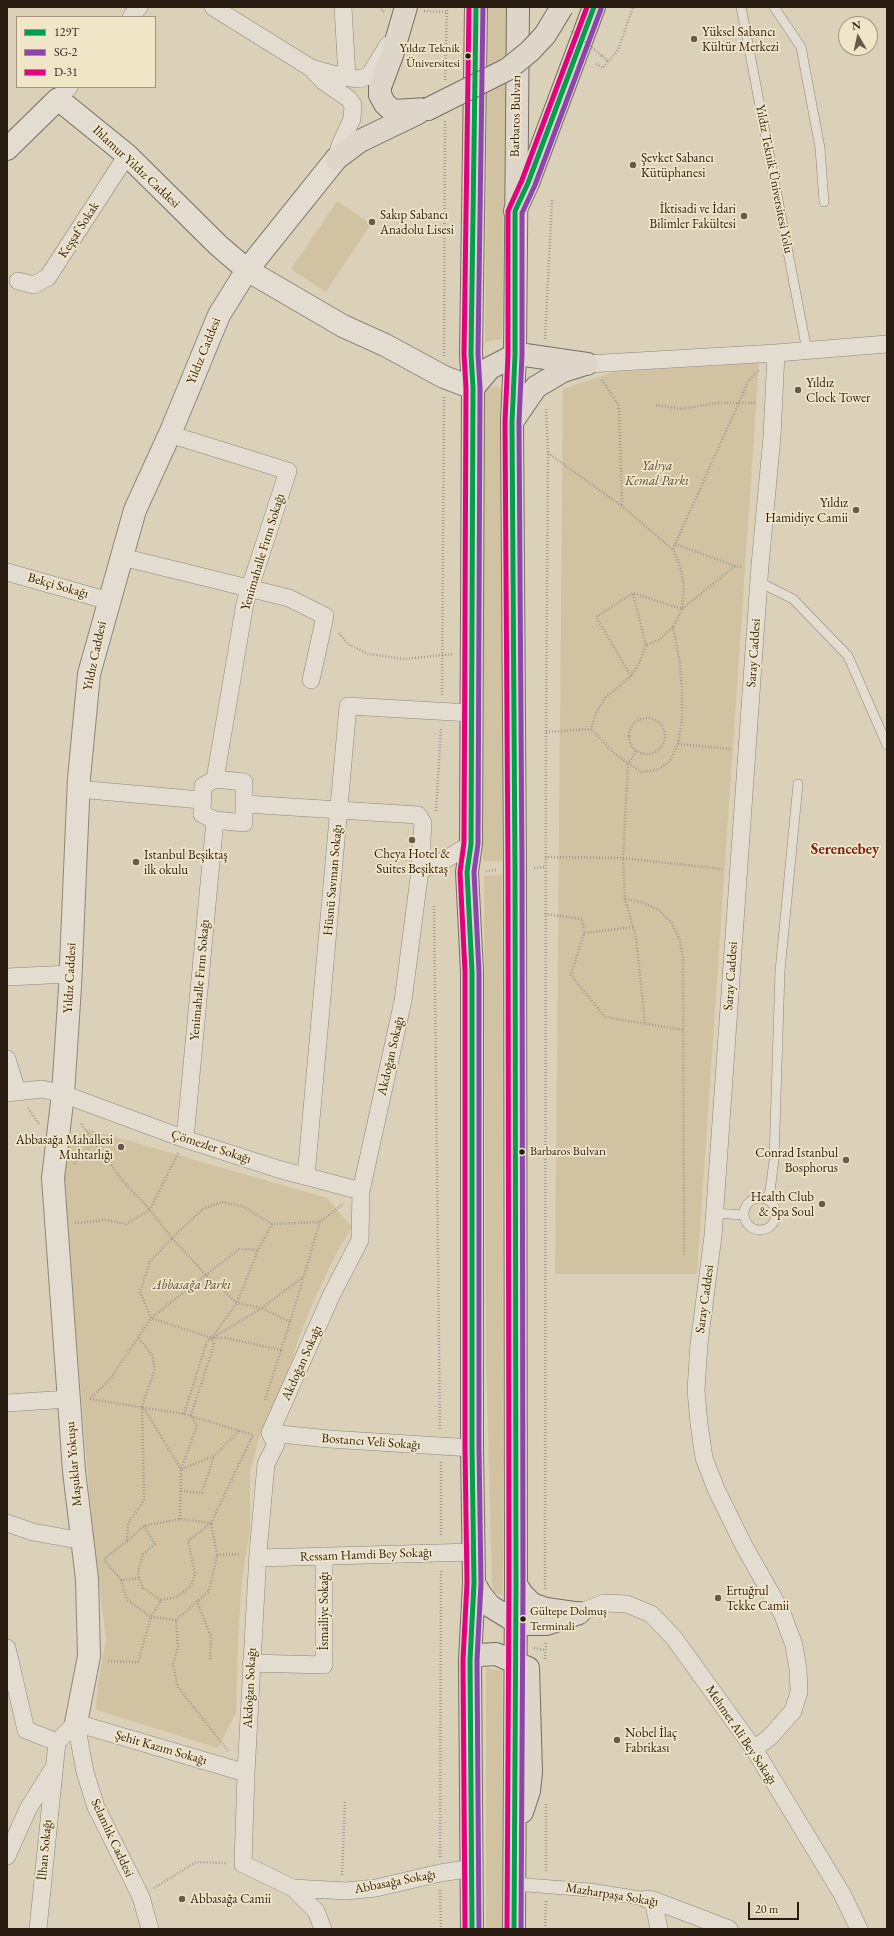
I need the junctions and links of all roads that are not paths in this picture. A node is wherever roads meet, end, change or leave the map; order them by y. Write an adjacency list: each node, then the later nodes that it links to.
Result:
1 (139, 7): 11 (street)
2 (213, 7): 13 (street)
3 (343, 7): 14 (street)
4 (406, 7): 12 (main road)
5 (476, 7): 29 (main road)
6 (518, 7): 21 (main road, Barbaros Bulvarı)
7 (562, 7): 16 (main road, bridge)
8 (594, 7): 21 (main road)
9 (741, 7): 25 (lane, Yıldız Teknik Üniversitesi Yolu)
10 (774, 7): 20 (lane)
11 (131, 16)
12 (398, 33): 14 (street); 16 (main road)
13 (311, 68): 14 (street); 19 (street)
14 (347, 77)
15 (64, 93): 17 (street, Ihlamur Yıldız Caddesi); 18 (street, Ihlamur Yıldız Caddesi)
16 (436, 112): 19 (main road)
17 (7, 149)
18 (127, 155): 22 (street, Ihlamur Yıldız Caddesi); 23 (street, Keşşaf Sokak)
19 (336, 159): 22 (street, Yıldız Caddesi)
20 (824, 202)
21 (515, 211): 27 (main road, Barbaros Bulvarı)
22 (247, 270): 29 (street); 31 (street, Yıldız Caddesi)
23 (18, 281)
24 (887, 344): 25 (street)
25 (806, 351): 26 (street)
26 (776, 353): 28 (street); 34 (street, Saray Caddesi)
27 (515, 355): 28 (main road); 29 (main road); 30 (main road, Barbaros Bulvarı)
28 (587, 364): 30 (main road)
29 (473, 388): 38 (main road)
30 (512, 422): 70 (main road, Barbaros Bulvarı)
31 (169, 434): 32 (street, Yıldız Caddesi); 35 (street, Yenimahalle Fırın Sokağı)
32 (122, 557): 35 (street); 36 (street, Yıldız Caddesi)
33 (7, 572): 36 (street, Bekçi Sokağı)
34 (759, 582): 39 (lane); 58 (street, Saray Caddesi)
35 (249, 589): 37 (street); 40 (street, Yenimahalle Fırın Sokağı)
36 (109, 600): 42 (street, Yıldız Caddesi)
37 (311, 680)
38 (471, 713): 45 (street, Hüsnü Savman Sokağı); 47 (main road)
39 (887, 745)
40 (215, 779): 43 (street); 44 (street)
41 (798, 784): 57 (lane)
42 (78, 789): 43 (street); 49 (street, Yıldız Caddesi)
43 (201, 800): 46 (street)
44 (245, 804): 45 (street); 46 (street)
45 (339, 809): 48 (street, Akdoğan Sokağı); 55 (street, Hüsnü Savman Sokağı)
46 (215, 820): 54 (street, Yenimahalle Fırın Sokağı)
47 (471, 844): 48 (street); 63 (main road)
48 (420, 870): 56 (street, Akdoğan Sokağı)
49 (70, 974): 50 (street); 53 (street, Yıldız Caddesi)
50 (7, 977)
51 (7, 1059): 52 (street)
52 (12, 1092): 53 (street, Çömezler Sokağı)
53 (63, 1094): 54 (street, Çömezler Sokağı); 60 (street, Maşuklar Yokuşu)
54 (185, 1139): 55 (street, Çömezler Sokağı)
55 (306, 1176): 56 (street, Çömezler Sokağı)
56 (361, 1190): 62 (street, Akdoğan Sokağı)
57 (766, 1199): 59 (lane); 59 (lane)
58 (714, 1213): 59 (lane); 79 (street, Saray Caddesi)
59 (744, 1215)
60 (79, 1399): 61 (street); 65 (street, Maşuklar Yokuşu)
61 (7, 1403)
62 (267, 1435): 63 (street, Bostancı Veli Sokağı); 67 (street, Akdoğan Sokağı)
63 (472, 1448): 66 (main road)
64 (7, 1523): 65 (street)
65 (83, 1541): 77 (street, Maşuklar Yokuşu)
66 (474, 1552): 68 (street, Ressam Hamdi Bey Sokağı); 69 (main road)
67 (258, 1555): 68 (street, Ressam Hamdi Bey Sokağı); 76 (street, Akdoğan Sokağı)
68 (324, 1556): 76 (street, İsmailiye Sokağı)
69 (474, 1582): 72 (main road); 75 (main road)
70 (516, 1585): 71 (main road); 72 (main road, Barbaros Bulvarı)
71 (579, 1613): 72 (main road); 79 (street, Mehmet Ali Bey Sokağı)
72 (516, 1622): 74 (main road, Barbaros Bulvarı)
73 (7, 1648): 78 (street)
74 (523, 1655): 75 (main road); 84 (main road, Barbaros Bulvarı)
75 (470, 1660): 83 (main road)
76 (251, 1663): 81 (street, Akdoğan Sokağı)
77 (76, 1723): 78 (street); 81 (street, Şehit Kazım Sokağı); 88 (street, Selamlık Caddesi)
78 (57, 1742): 80 (street)
79 (754, 1749): 94 (street, Mehmet Ali Bey Sokağı)
80 (53, 1770): 82 (street); 87 (street, İlhan Sokağı)
81 (246, 1773): 85 (street, Akdoğan Sokağı)
82 (7, 1856)
83 (473, 1868): 85 (street, Abbasağa Sokağı); 90 (main road)
84 (514, 1884): 86 (street, Mazharpaşa Sokağı); 91 (main road, Barbaros Bulvarı)
85 (293, 1888): 89 (street)
86 (650, 1899): 92 (street); 93 (street, Mazharpaşa Sokağı)
87 (38, 1929)
88 (150, 1929)
89 (323, 1929)
90 (472, 1929)
91 (514, 1929)
92 (659, 1929)
93 (727, 1929)
94 (859, 1929)

